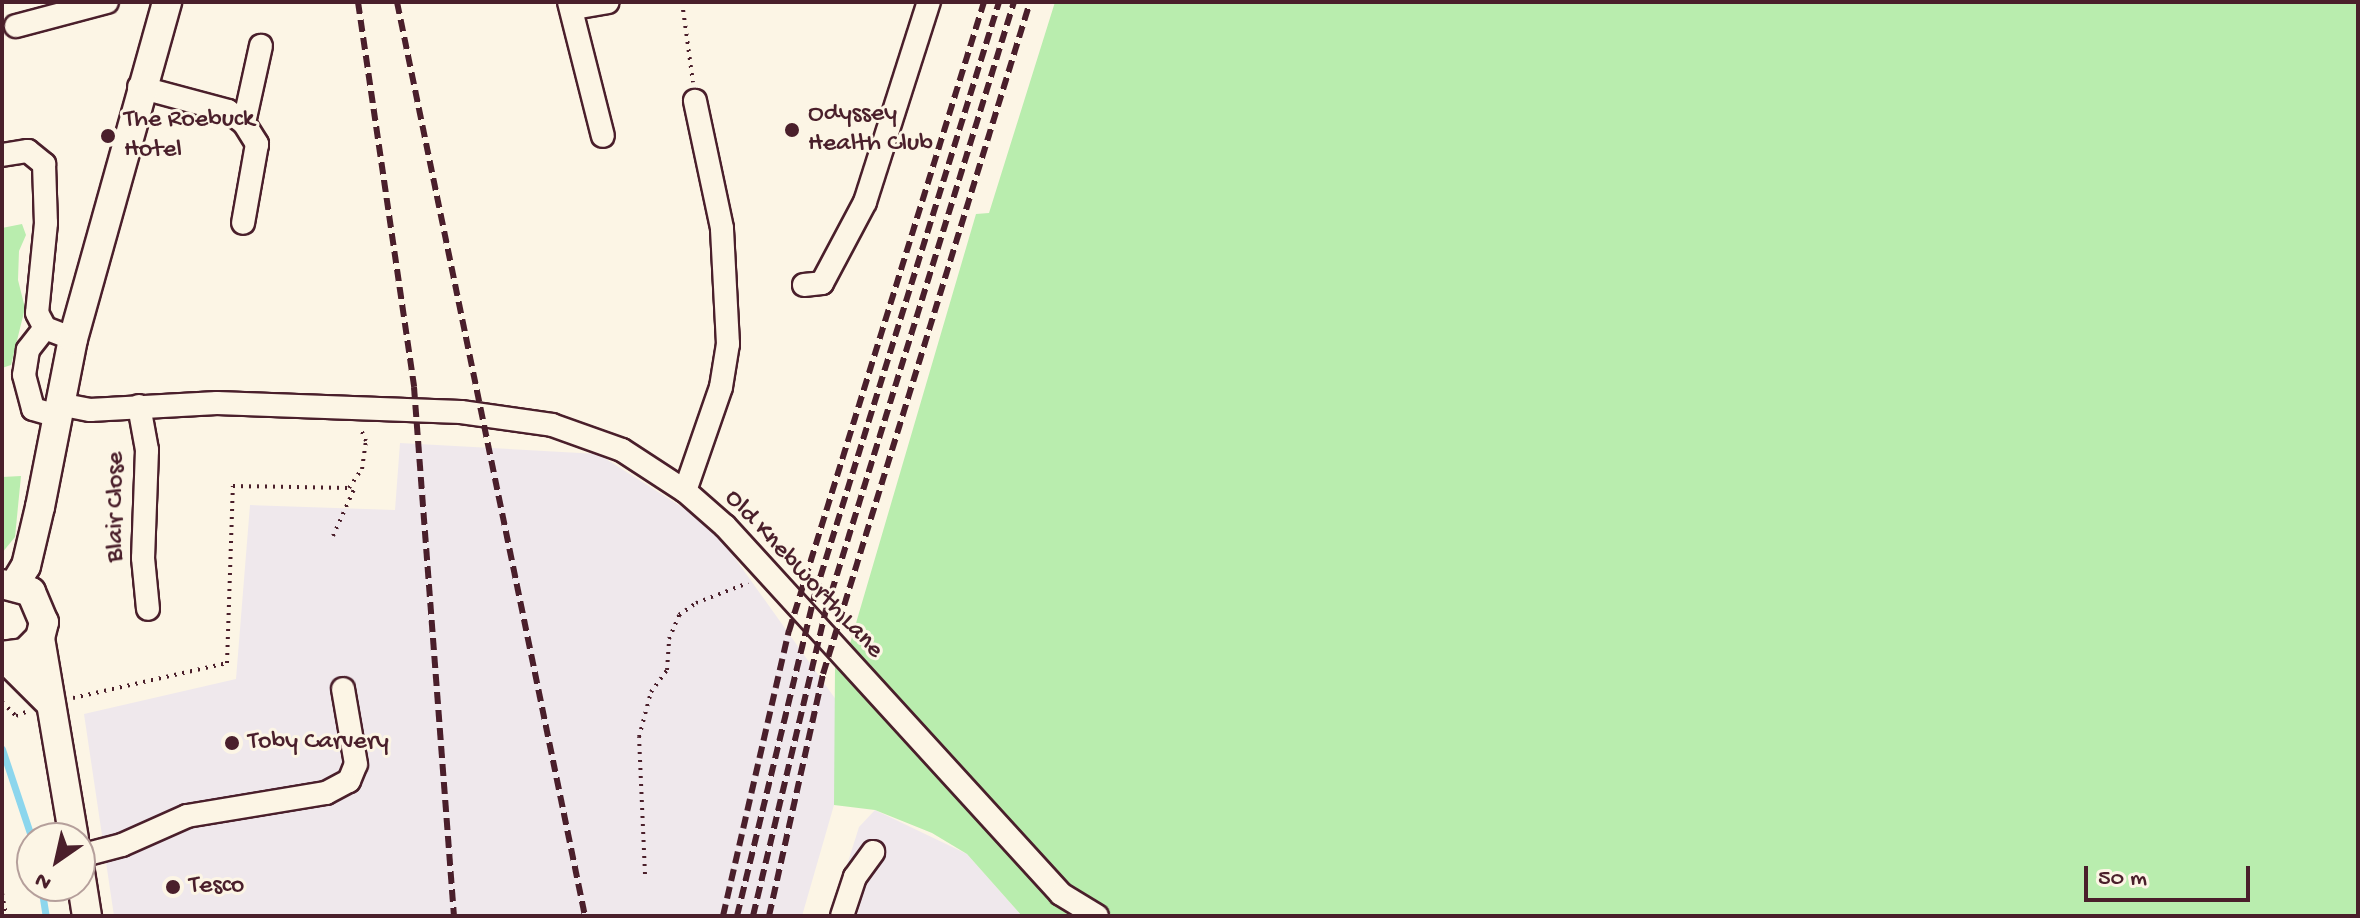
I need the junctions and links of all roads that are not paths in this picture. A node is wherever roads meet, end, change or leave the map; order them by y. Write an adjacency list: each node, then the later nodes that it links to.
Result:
1 (107, 2): 6 (street)
2 (167, 2): 9 (main road)
3 (607, 2): 5 (street)
4 (929, 2): 15 (street)
5 (572, 5): 12 (street)
6 (71, 6): 7 (street)
7 (16, 26)
8 (261, 46): 11 (street)
9 (139, 87): 11 (street); 17 (main road)
10 (695, 101): 20 (street)
11 (244, 123): 14 (street)
12 (603, 136)
13 (2, 155): 16 (street)
14 (243, 223)
15 (804, 285)
16 (45, 328): 17 (street); 19 (street)
17 (73, 339): 19 (main road)
18 (139, 406): 19 (street, Old Knebworth Lane); 20 (street, Old Knebworth Lane); 22 (street, Blair Close)
19 (58, 410): 21 (main road)
20 (685, 491): 31 (street, Old Knebworth Lane)
21 (9, 584): 23 (main road)
22 (148, 609)
23 (40, 638): 24 (main road); 26 (main road)
24 (3, 656): 26 (main road)
25 (343, 689): 28 (street)
26 (60, 702): 27 (main road)
27 (72, 822)
28 (96, 852)
29 (873, 852): 30 (street)
30 (844, 916)
31 (1097, 916)

